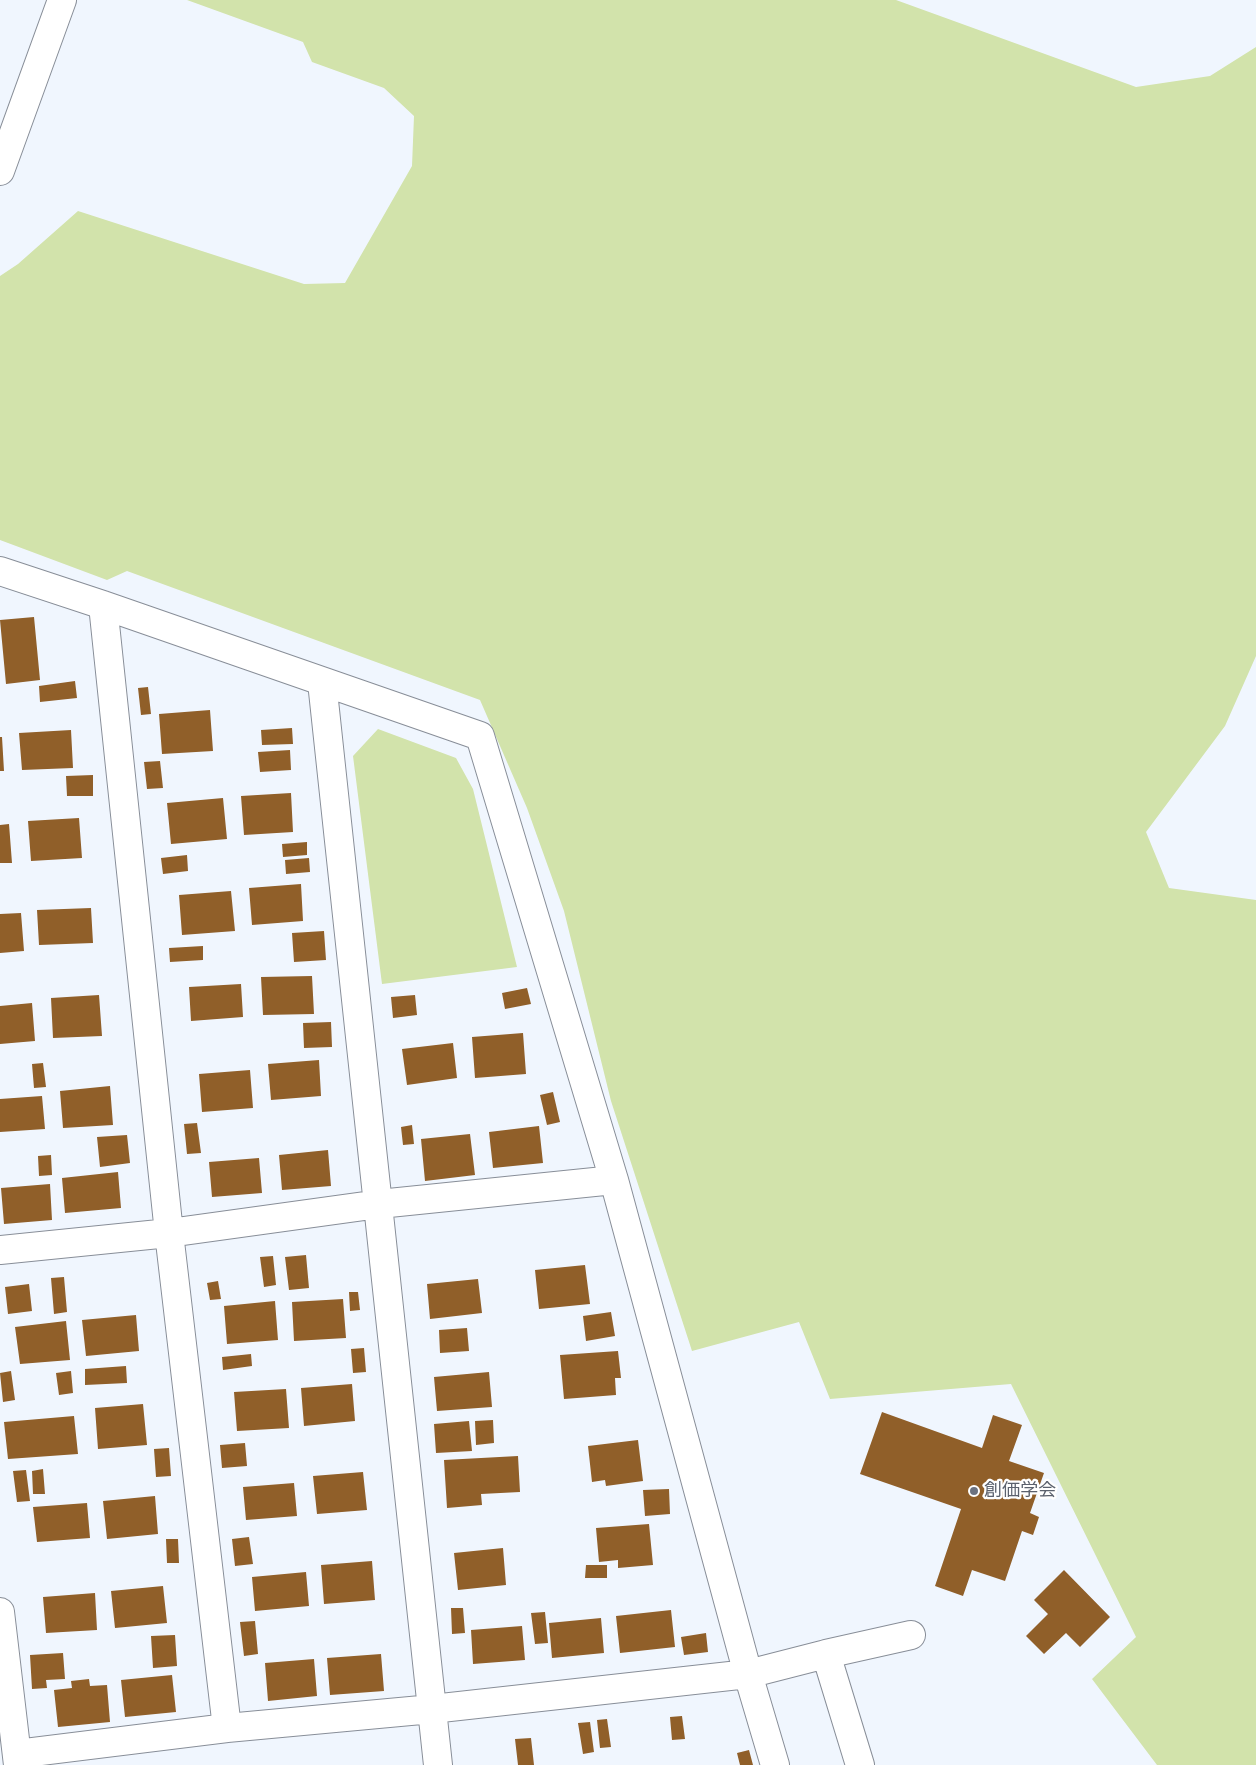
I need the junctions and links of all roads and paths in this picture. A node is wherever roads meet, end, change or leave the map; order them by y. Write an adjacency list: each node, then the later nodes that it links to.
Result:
1 (62, 0): 2 (street)
2 (0, 171)
3 (0, 571): 4 (street)
4 (104, 605): 5 (street); 8 (street)
5 (322, 682): 6 (street); 7 (street)
6 (614, 1180): 7 (street); 13 (street)
7 (379, 1204): 8 (street); 14 (street)
8 (169, 1233): 9 (street); 15 (street)
9 (0, 1250)
10 (0, 1612): 16 (street)
11 (911, 1635): 12 (street)
12 (826, 1654): 13 (street); 19 (street)
13 (748, 1674): 14 (street); 18 (street)
14 (432, 1709): 15 (street); 17 (street)
15 (227, 1728): 16 (street)
16 (17, 1760)
17 (438, 1765)
18 (775, 1765)
19 (860, 1765)

